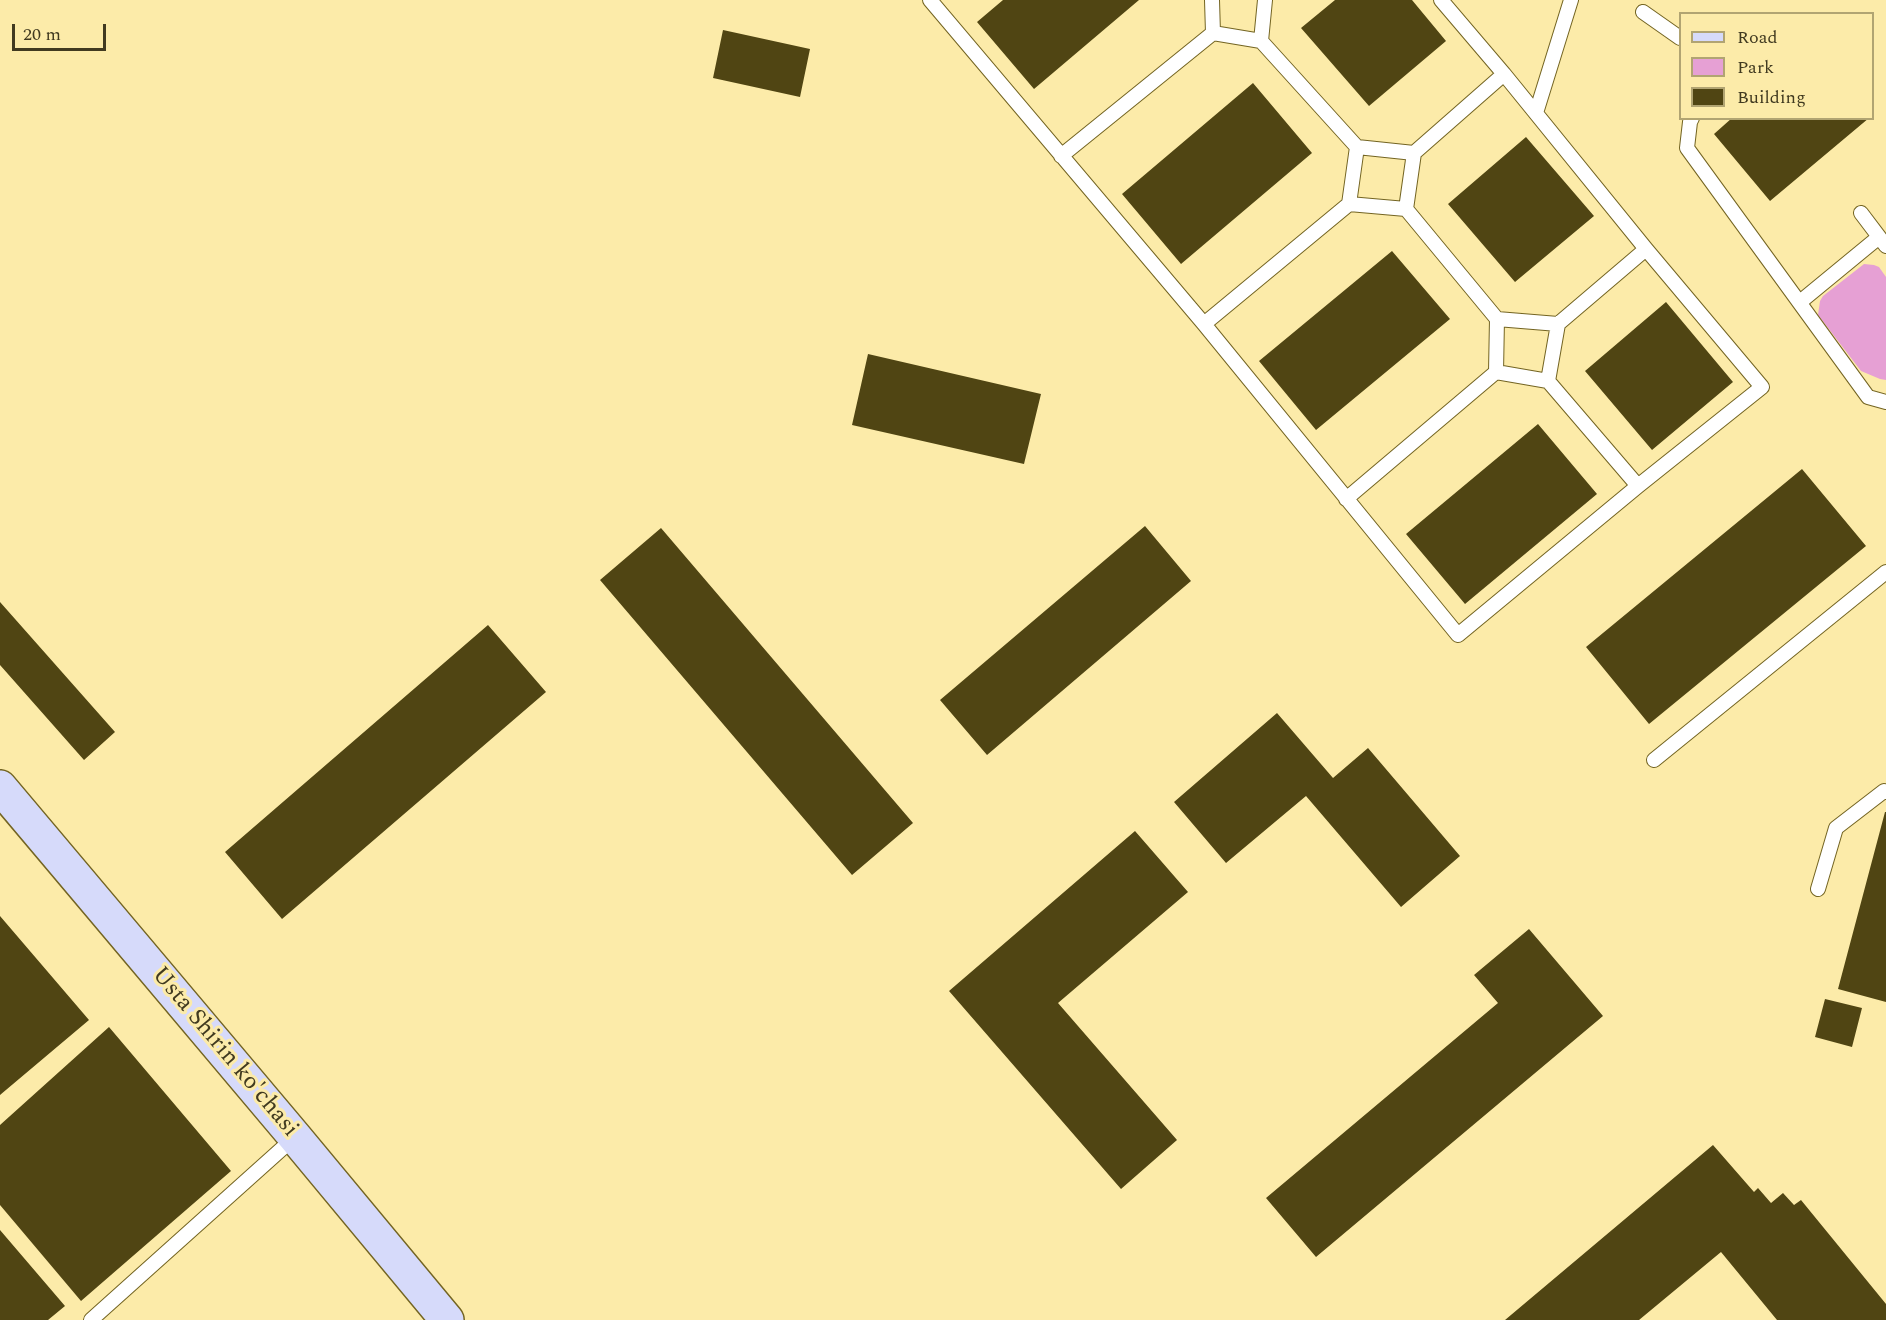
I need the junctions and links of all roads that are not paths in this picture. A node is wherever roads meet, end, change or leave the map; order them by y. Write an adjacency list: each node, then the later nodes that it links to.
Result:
1 (1212, 0): 7 (lane)
2 (1264, 0): 9 (lane)
3 (1440, 0): 10 (lane)
4 (1571, 0): 11 (lane)
5 (933, 1): 15 (lane)
6 (1643, 12): 8 (lane)
7 (1213, 33): 9 (lane); 15 (lane)
8 (1679, 37)
9 (1261, 40): 13 (lane)
10 (1504, 74): 11 (lane); 14 (lane)
11 (1536, 113): 20 (lane)
12 (1690, 120): 21 (lane)
13 (1357, 147): 14 (lane); 16 (lane)
14 (1414, 153): 17 (lane)
15 (1061, 156): 23 (lane)
16 (1349, 204): 17 (lane); 23 (lane)
17 (1406, 209): 22 (lane)
18 (1861, 213): 19 (lane)
19 (1883, 241): 21 (lane)
20 (1646, 249): 24 (lane); 28 (lane)
21 (1800, 302): 27 (lane)
22 (1497, 319): 24 (lane); 25 (lane)
23 (1204, 324): 29 (lane)
24 (1558, 324): 26 (lane)
25 (1496, 372): 26 (lane); 29 (lane)
26 (1548, 381): 28 (lane)
27 (1886, 402)
28 (1638, 486): 29 (lane)
29 (1346, 499)
30 (1886, 572): 31 (lane)
31 (1654, 760)
32 (0, 787): 35 (main road, Usta Shirin ko'chasi)
33 (1886, 792): 34 (lane)
34 (1818, 889)
35 (295, 1137): 36 (lane); 37 (main road, Usta Shirin ko'chasi)
36 (91, 1320)
37 (447, 1320)

